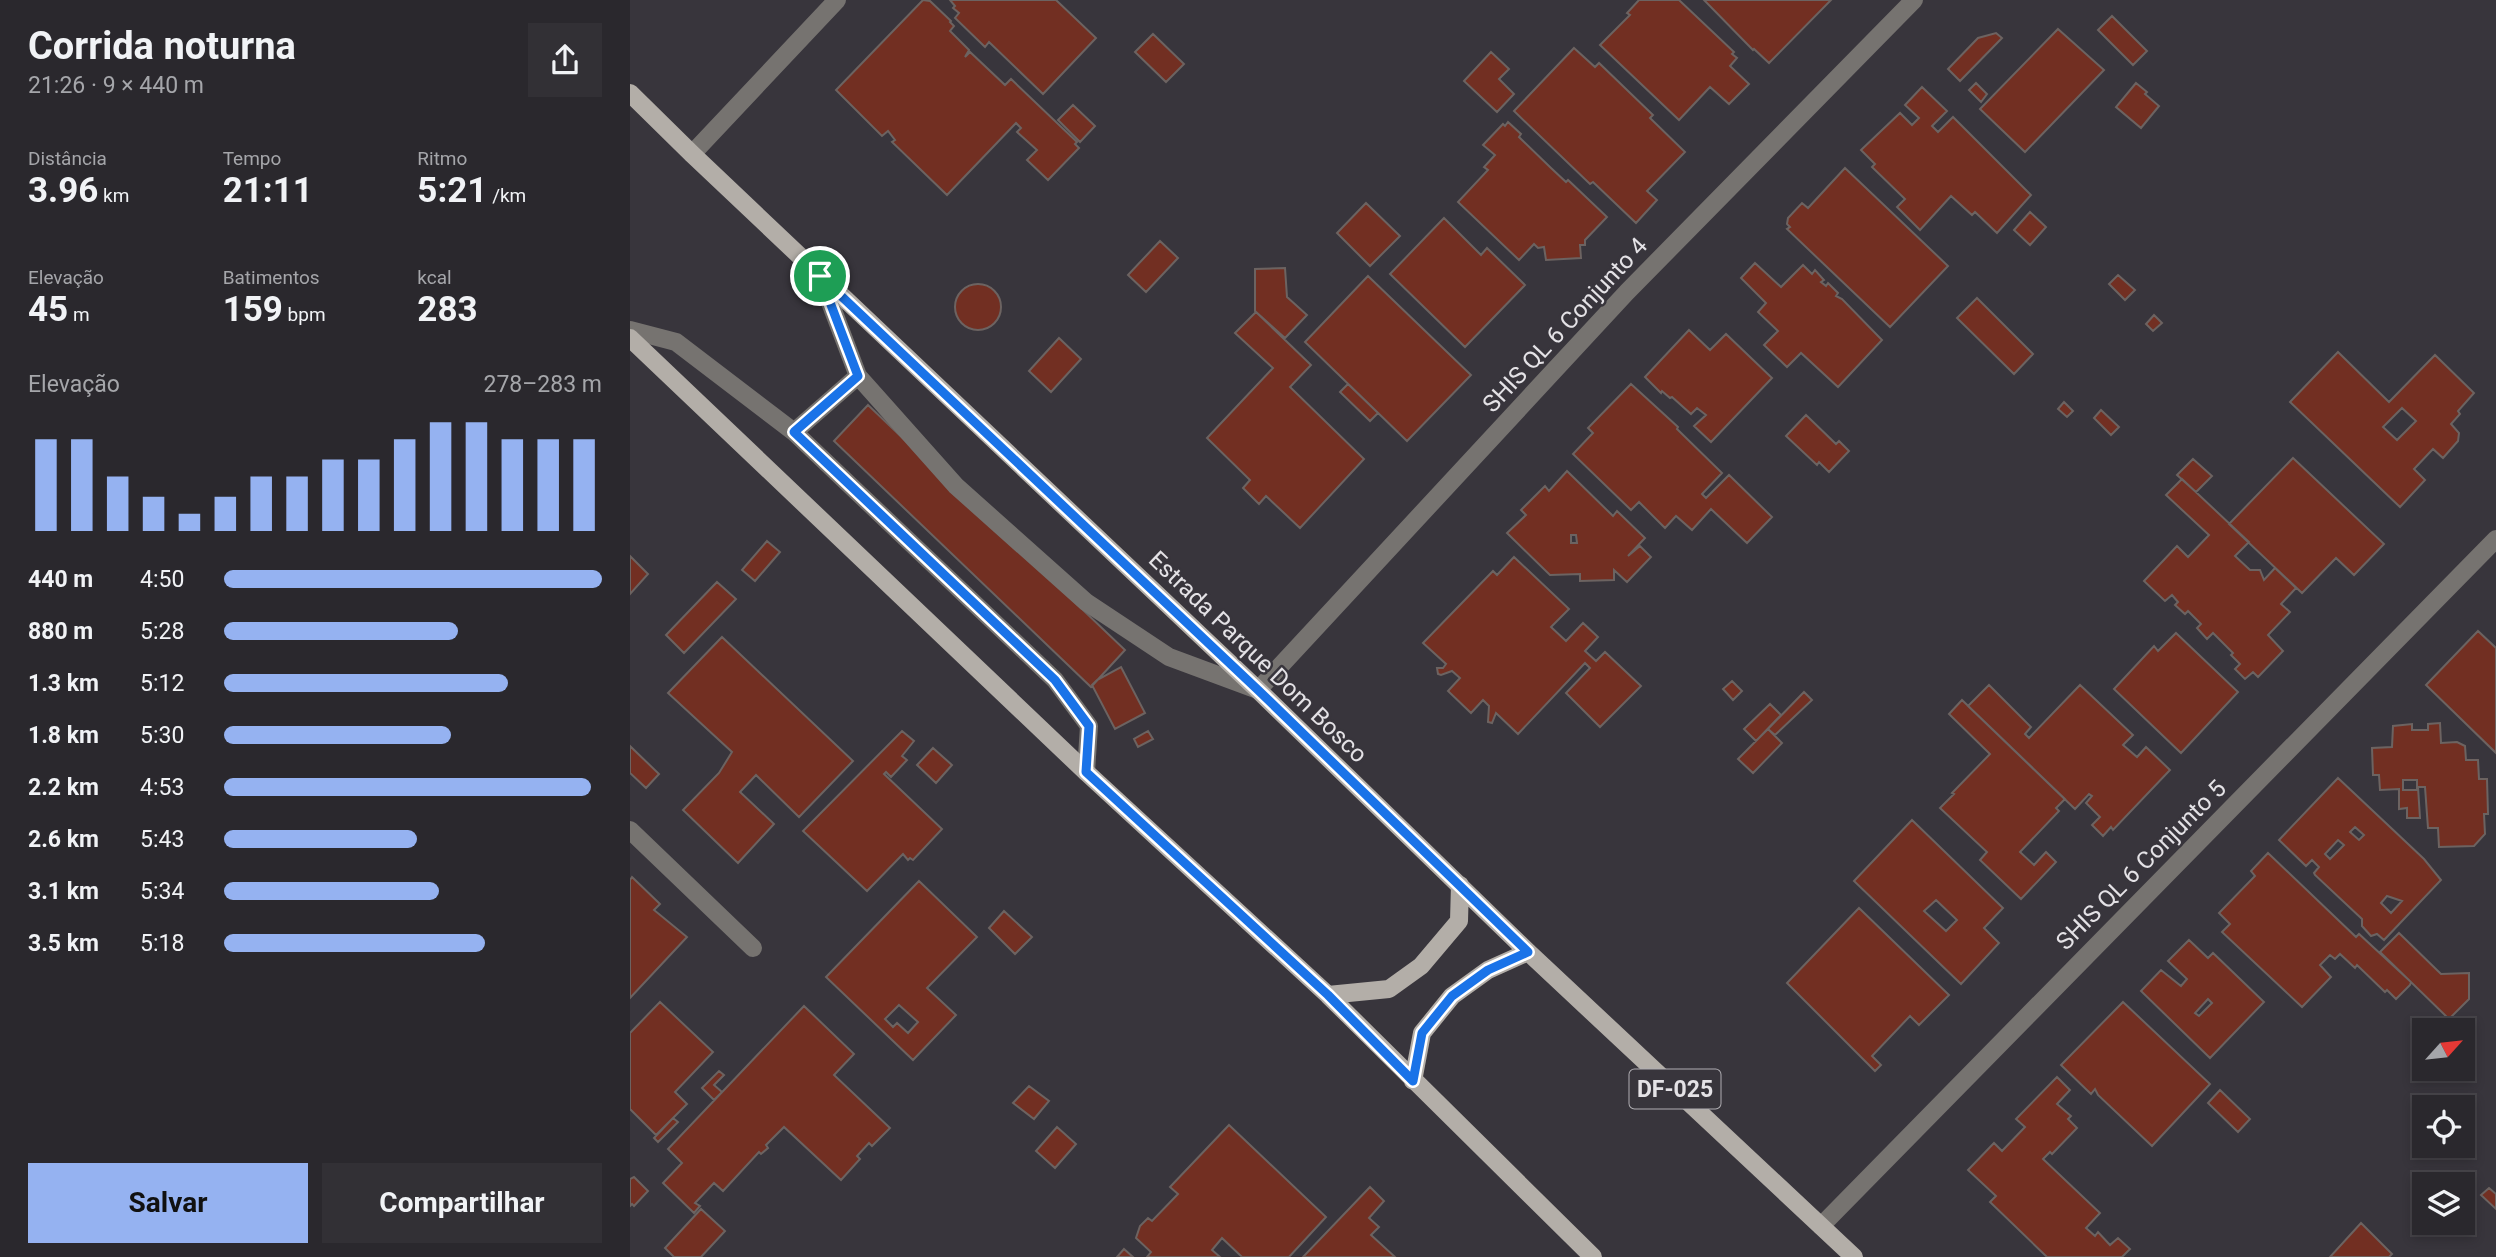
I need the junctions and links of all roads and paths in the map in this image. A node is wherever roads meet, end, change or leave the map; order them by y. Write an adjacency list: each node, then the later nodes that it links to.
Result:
1 (837, 0): 4 (street)
2 (1914, 0): 11 (street, SHIS QL 6 Conjunto 4)
3 (630, 93): 4 (main road, Estrada Parque Dom Bosco / DF-025)
4 (692, 154): 5 (main road, Estrada Parque Dom Bosco / DF-025)
5 (820, 276): 8 (street); 11 (main road, Estrada Parque Dom Bosco / DF-025)
6 (630, 330): 9 (street)
7 (630, 338): 12 (main road)
8 (858, 376): 9 (street); 11 (street)
9 (794, 432): 12 (street)
10 (2496, 539): 19 (street, SHIS QL 6 Conjunto 5)
11 (1258, 690): 14 (main road, Estrada Parque Dom Bosco / DF-025)
12 (1086, 772): 17 (main road)
13 (630, 830): 15 (street)
14 (1460, 885): 16 (main road, Estrada Parque Dom Bosco / DF-025); 17 (main road)
15 (753, 948)
16 (1528, 952): 18 (main road); 19 (main road, Estrada Parque Dom Bosco / DF-025)
17 (1328, 995): 18 (main road)
18 (1413, 1081): 20 (main road)
19 (1821, 1226): 21 (main road, Estrada Parque Dom Bosco / DF-025)
20 (1593, 1257)
21 (1854, 1257)

